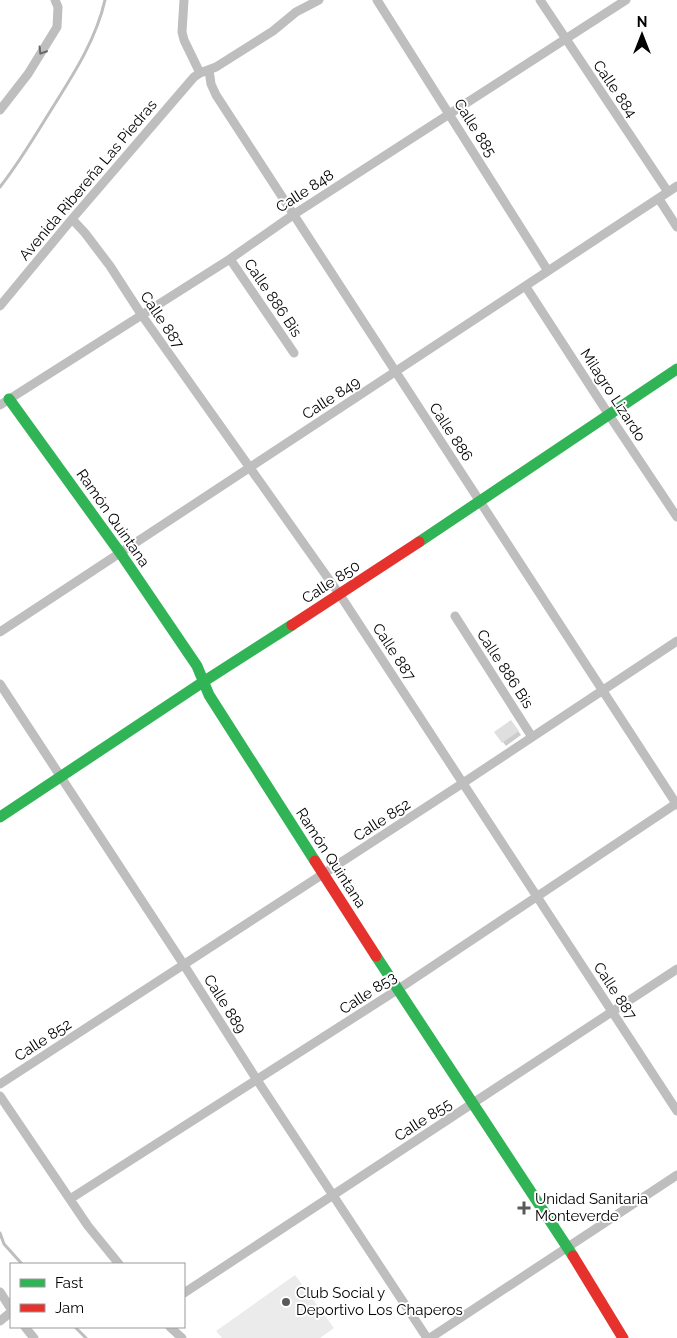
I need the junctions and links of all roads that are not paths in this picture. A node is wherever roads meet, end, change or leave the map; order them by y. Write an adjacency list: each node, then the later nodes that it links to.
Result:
1 (184, 0): 9 (street)
2 (319, 0): 8 (street, Avenida Ribereña Las Piedras)
3 (377, 0): 11 (street, Calle 885)
4 (540, 0): 7 (street, Calle 884)
5 (626, 0): 7 (street, Calle 848)
6 (57, 3): 10 (street, one-way to 10)
7 (565, 40): 11 (street, Calle 848); 13 (street, Calle 884)
8 (209, 70): 9 (street, Avenida Ribereña Las Piedras); 15 (street, Calle 886)
9 (200, 73): 16 (street, Avenida Ribereña Las Piedras)
10 (0, 110)
11 (450, 114): 15 (street, Calle 848); 19 (street, Calle 885)
12 (677, 186): 13 (street, Calle 849)
13 (668, 192): 14 (street, Calle 849)
14 (659, 199): 17 (street); 19 (street, Calle 849)
15 (293, 215): 18 (street, Calle 848); 25 (street, Calle 886)
16 (72, 219): 21 (street, Avenida Ribereña Las Piedras); 22 (street, Calle 887)
17 (677, 227)
18 (230, 259): 22 (street, Calle 848); 23 (street, Calle 886 Bis)
19 (548, 271): 20 (street, Calle 849)
20 (526, 287): 25 (street, Calle 849); 27 (street, Milagro Lizardo)
21 (0, 306)
22 (141, 314): 26 (street, Calle 848); 28 (street, Calle 887)
23 (294, 353)
24 (677, 369): 27 (street, Calle 850)
25 (396, 373): 28 (street, Calle 849); 29 (street, Calle 886)
26 (5, 402): 31 (street, Ramón Quintana)
27 (609, 415): 29 (street, Calle 850); 30 (street, Milagro Lizardo)
28 (249, 469): 31 (street, Calle 849); 32 (street, Calle 887)
29 (480, 501): 32 (street, Calle 850); 38 (street, Calle 886)
30 (677, 517)
31 (121, 554): 34 (street, Calle 849); 36 (street, Ramón Quintana)
32 (340, 595): 36 (street, Calle 850); 41 (street, Calle 887)
33 (454, 616): 39 (street, Calle 886 Bis)
34 (0, 632)
35 (677, 640): 38 (street, Calle 852)
36 (203, 682): 40 (street, Calle 850); 44 (street, Ramón Quintana)
37 (0, 684): 40 (street, Calle 889)
38 (603, 690): 39 (street, Calle 852); 42 (street, Calle 886)
39 (532, 737): 41 (street, Calle 852)
40 (60, 776): 43 (street, Calle 850); 46 (street, Calle 889)
41 (463, 783): 44 (street, Calle 852); 45 (street, Calle 887)
42 (677, 804): 45 (street, Calle 853)
43 (0, 817)
44 (324, 874): 46 (street, Calle 852); 48 (street, Ramón Quintana)
45 (536, 896): 48 (street, Calle 853); 49 (street, Calle 887)
46 (184, 965): 50 (street, Calle 889); 51 (street, Calle 852)
47 (677, 969): 49 (street, Calle 855)
48 (397, 990): 50 (street, Calle 853); 53 (street, Ramón Quintana)
49 (612, 1011): 53 (street, Calle 855); 54 (street, Calle 887)
50 (257, 1080): 56 (street, Calle 889); 57 (street, Calle 853)
51 (0, 1084)
52 (0, 1096): 57 (street)
53 (473, 1103): 56 (street, Calle 855); 58 (street, Ramón Quintana)
54 (677, 1111)
55 (677, 1175): 58 (street)
56 (333, 1194): 61 (street, Calle 855); 69 (street, Calle 889)
57 (70, 1200): 59 (street)
58 (567, 1247): 69 (street); 70 (street, Ramón Quintana)
59 (118, 1263)
60 (0, 1292): 62 (street)
61 (185, 1292)
62 (10, 1309)
63 (10, 1312): 64 (street)
64 (0, 1321)
65 (26, 1328): 67 (street)
66 (171, 1328): 68 (street)
67 (34, 1338)
68 (182, 1338)
69 (428, 1338)
70 (623, 1338)

